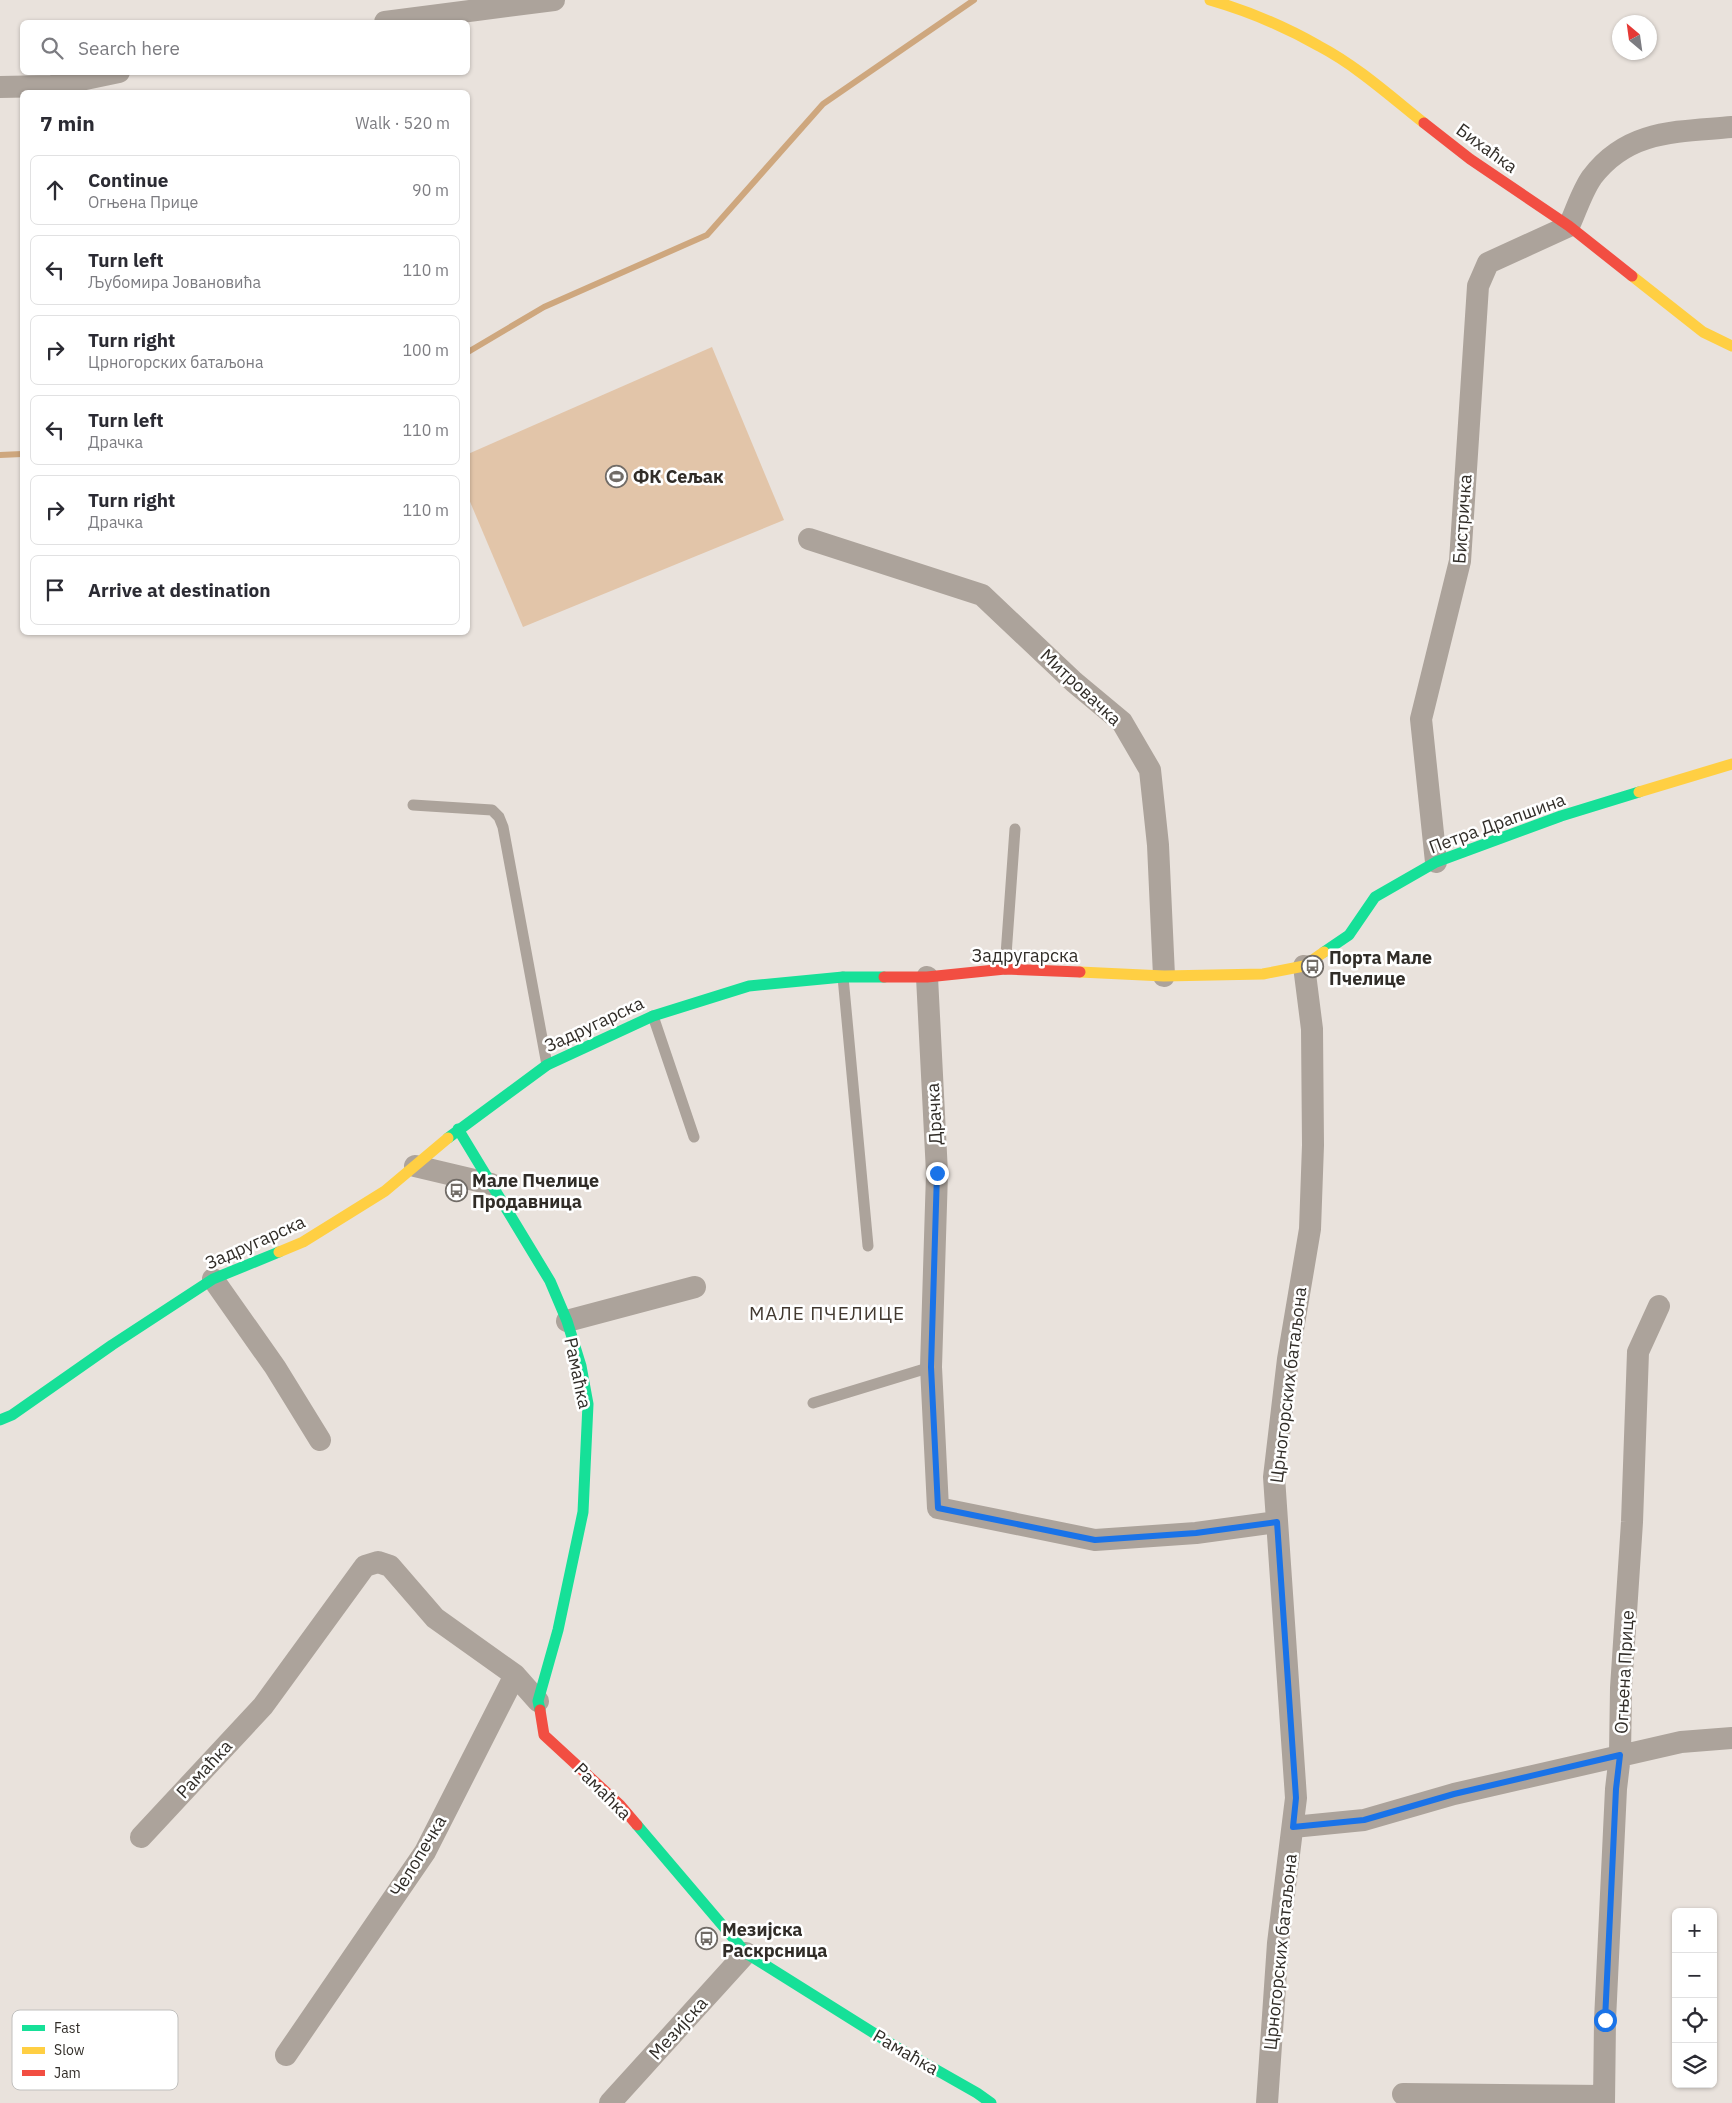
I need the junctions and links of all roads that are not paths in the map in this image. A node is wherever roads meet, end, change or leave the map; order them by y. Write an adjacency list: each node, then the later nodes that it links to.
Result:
1 (554, 0): 3 (street)
2 (1210, 0): 7 (street, Бихаћка)
3 (400, 20)
4 (105, 75): 5 (street)
5 (0, 87)
6 (1732, 127): 7 (street)
7 (1569, 226): 8 (street, Бихаћка); 13 (street, Бистричка)
8 (1732, 346)
9 (809, 539): 16 (street, Митровачка)
10 (1732, 764): 13 (street, Петра Драпшина)
11 (413, 805): 20 (lane)
12 (1015, 830): 15 (lane)
13 (1436, 862): 14 (street, Петра Драпшина)
14 (1304, 966): 16 (street, Задругарска); 34 (street, Црногорских батаљона)
15 (1005, 969): 16 (street, Задругарска); 17 (street, Задругарска)
16 (1164, 976)
17 (927, 977): 18 (street, Задругарска); 30 (street, Драчка)
18 (843, 978): 19 (street, Задругарска); 25 (lane)
19 (653, 1016): 20 (street, Задругарска); 22 (lane)
20 (547, 1064): 21 (street, Задругарска)
21 (458, 1129): 23 (street, Задругарска); 24 (street, Рамаћка)
22 (694, 1137)
23 (415, 1166): 24 (street); 26 (street, Задругарска)
24 (491, 1184): 29 (street, Рамаћка)
25 (868, 1246)
26 (212, 1279): 32 (street, Задругарска); 33 (street)
27 (695, 1287): 29 (street, Рамаћка)
28 (1659, 1306): 38 (street, Огњена Прице)
29 (567, 1321): 36 (street, Рамаћка)
30 (931, 1367): 31 (lane); 34 (street, Драчка)
31 (813, 1403)
32 (0, 1420)
33 (320, 1440)
34 (1277, 1522): 39 (street, Црногорских батаљона)
35 (514, 1675): 36 (street); 40 (street, Рамаћка); 42 (street, Челопечка)
36 (538, 1701): 41 (street, Рамаћка)
37 (1732, 1738): 38 (street)
38 (1620, 1755): 39 (street); 45 (street, Огњена Прице)
39 (1293, 1827): 47 (street, Црногорских батаљона)
40 (141, 1837)
41 (746, 1953): 44 (street, Рамаћка); 46 (street, Мезијска)
42 (286, 2055)
43 (1404, 2094): 45 (street)
44 (978, 2100)
45 (1604, 2100)
46 (610, 2103)
47 (1267, 2103)

